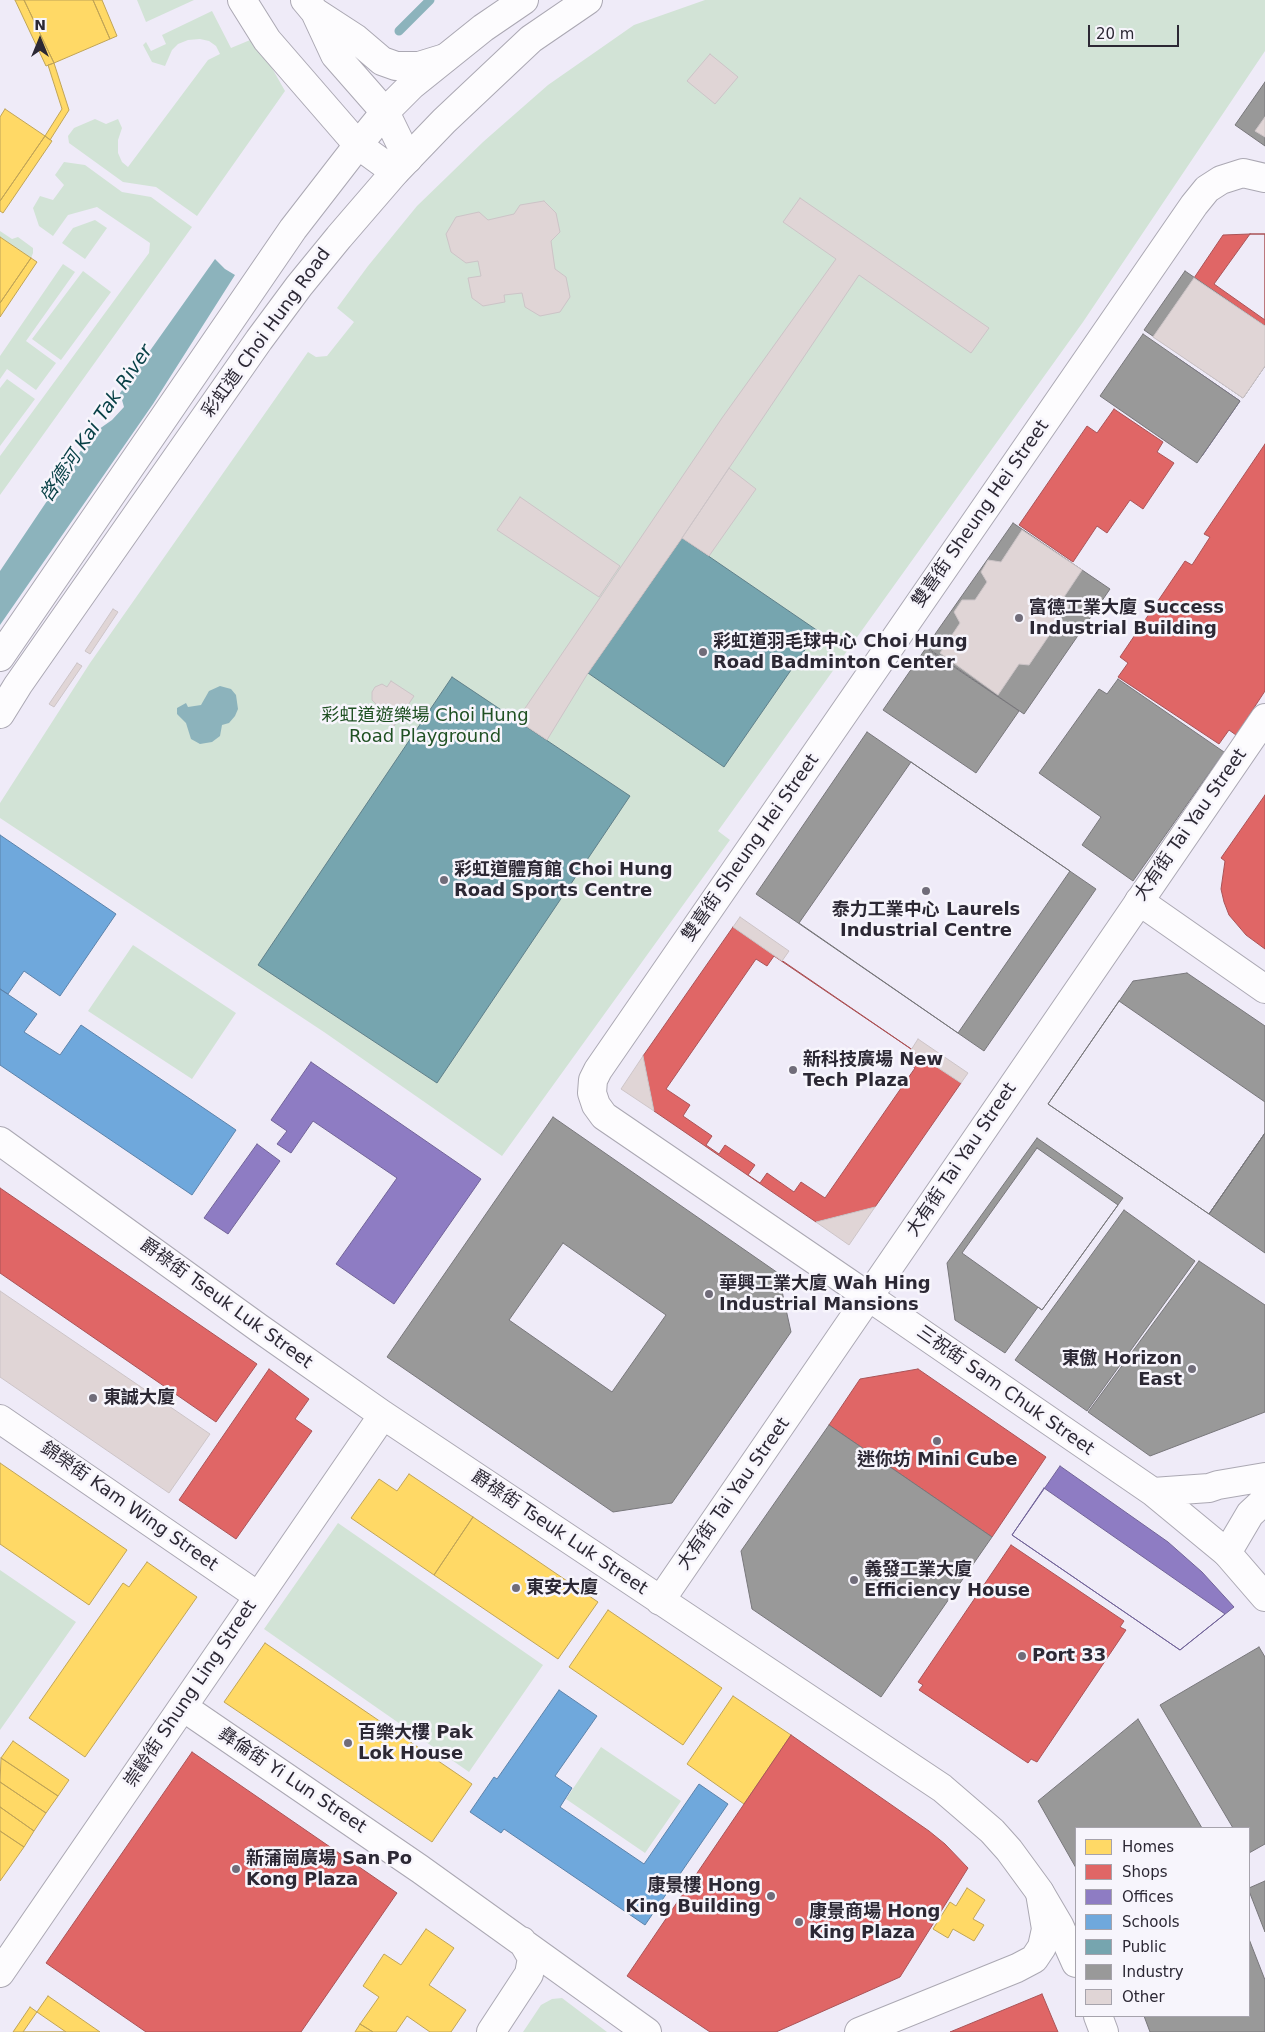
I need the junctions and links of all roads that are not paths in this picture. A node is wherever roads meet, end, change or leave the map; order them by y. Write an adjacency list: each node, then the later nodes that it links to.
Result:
1 (242, 0): 7 (street)
2 (524, 0): 5 (street, 彩虹道 Choi Hung Road)
3 (588, 0): 8 (street, 彩虹道 Choi Hung Road)
4 (310, 6): 5 (street); 6 (street)
5 (444, 58): 6 (street, 彩虹道 Choi Hung Road)
6 (385, 112): 7 (street, 彩虹道 Choi Hung Road); 8 (street)
7 (358, 145): 8 (street); 10 (street, 彩虹道 Choi Hung Road)
8 (402, 166): 11 (street, 彩虹道 Choi Hung Road)
9 (1265, 178): 15 (street, 雙喜街 Sheung Hei Street)
10 (0, 657)
11 (0, 714)
12 (1265, 718): 13 (street, 大有街 Tai Yau Street)
13 (1139, 901): 14 (street); 17 (street, 大有街 Tai Yau Street)
14 (1265, 989)
15 (592, 1092): 17 (street, 三祝街 Sam Chuk Street)
16 (0, 1141): 18 (street, 爵祿街 Tseuk Luk Street)
17 (869, 1297): 21 (street, 三祝街 Sam Chuk Street); 26 (street, 大有街 Tai Yau Street)
18 (383, 1415): 24 (street, 崇齡街 Shung Ling Street); 26 (street, 爵祿街 Tseuk Luk Street)
19 (0, 1418): 24 (street, 錦榮街 Kam Wing Street)
20 (1265, 1477): 21 (street)
21 (1153, 1492): 23 (street, 三祝街 Sam Chuk Street)
22 (1265, 1500): 23 (street)
23 (1227, 1553): 25 (street, 三祝街 Sam Chuk Street)
24 (258, 1596): 27 (street, 崇齡街 Shung Ling Street)
25 (1265, 1597)
26 (660, 1601): 28 (street, 爵祿街 Tseuk Luk Street)
27 (183, 1707): 29 (street, 彝倫街 Yi Lun Street); 31 (street, 崇齡街 Shung Ling Street)
28 (1039, 1891): 30 (street, 爵祿街 Tseuk Luk Street); 35 (street)
29 (522, 1941): 33 (street); 34 (street, 彝倫街 Yi Lun Street)
30 (1075, 1961)
31 (0, 1973)
32 (1098, 2017): 36 (street)
33 (491, 2032)
34 (648, 2032)
35 (860, 2032)
36 (1104, 2032)

